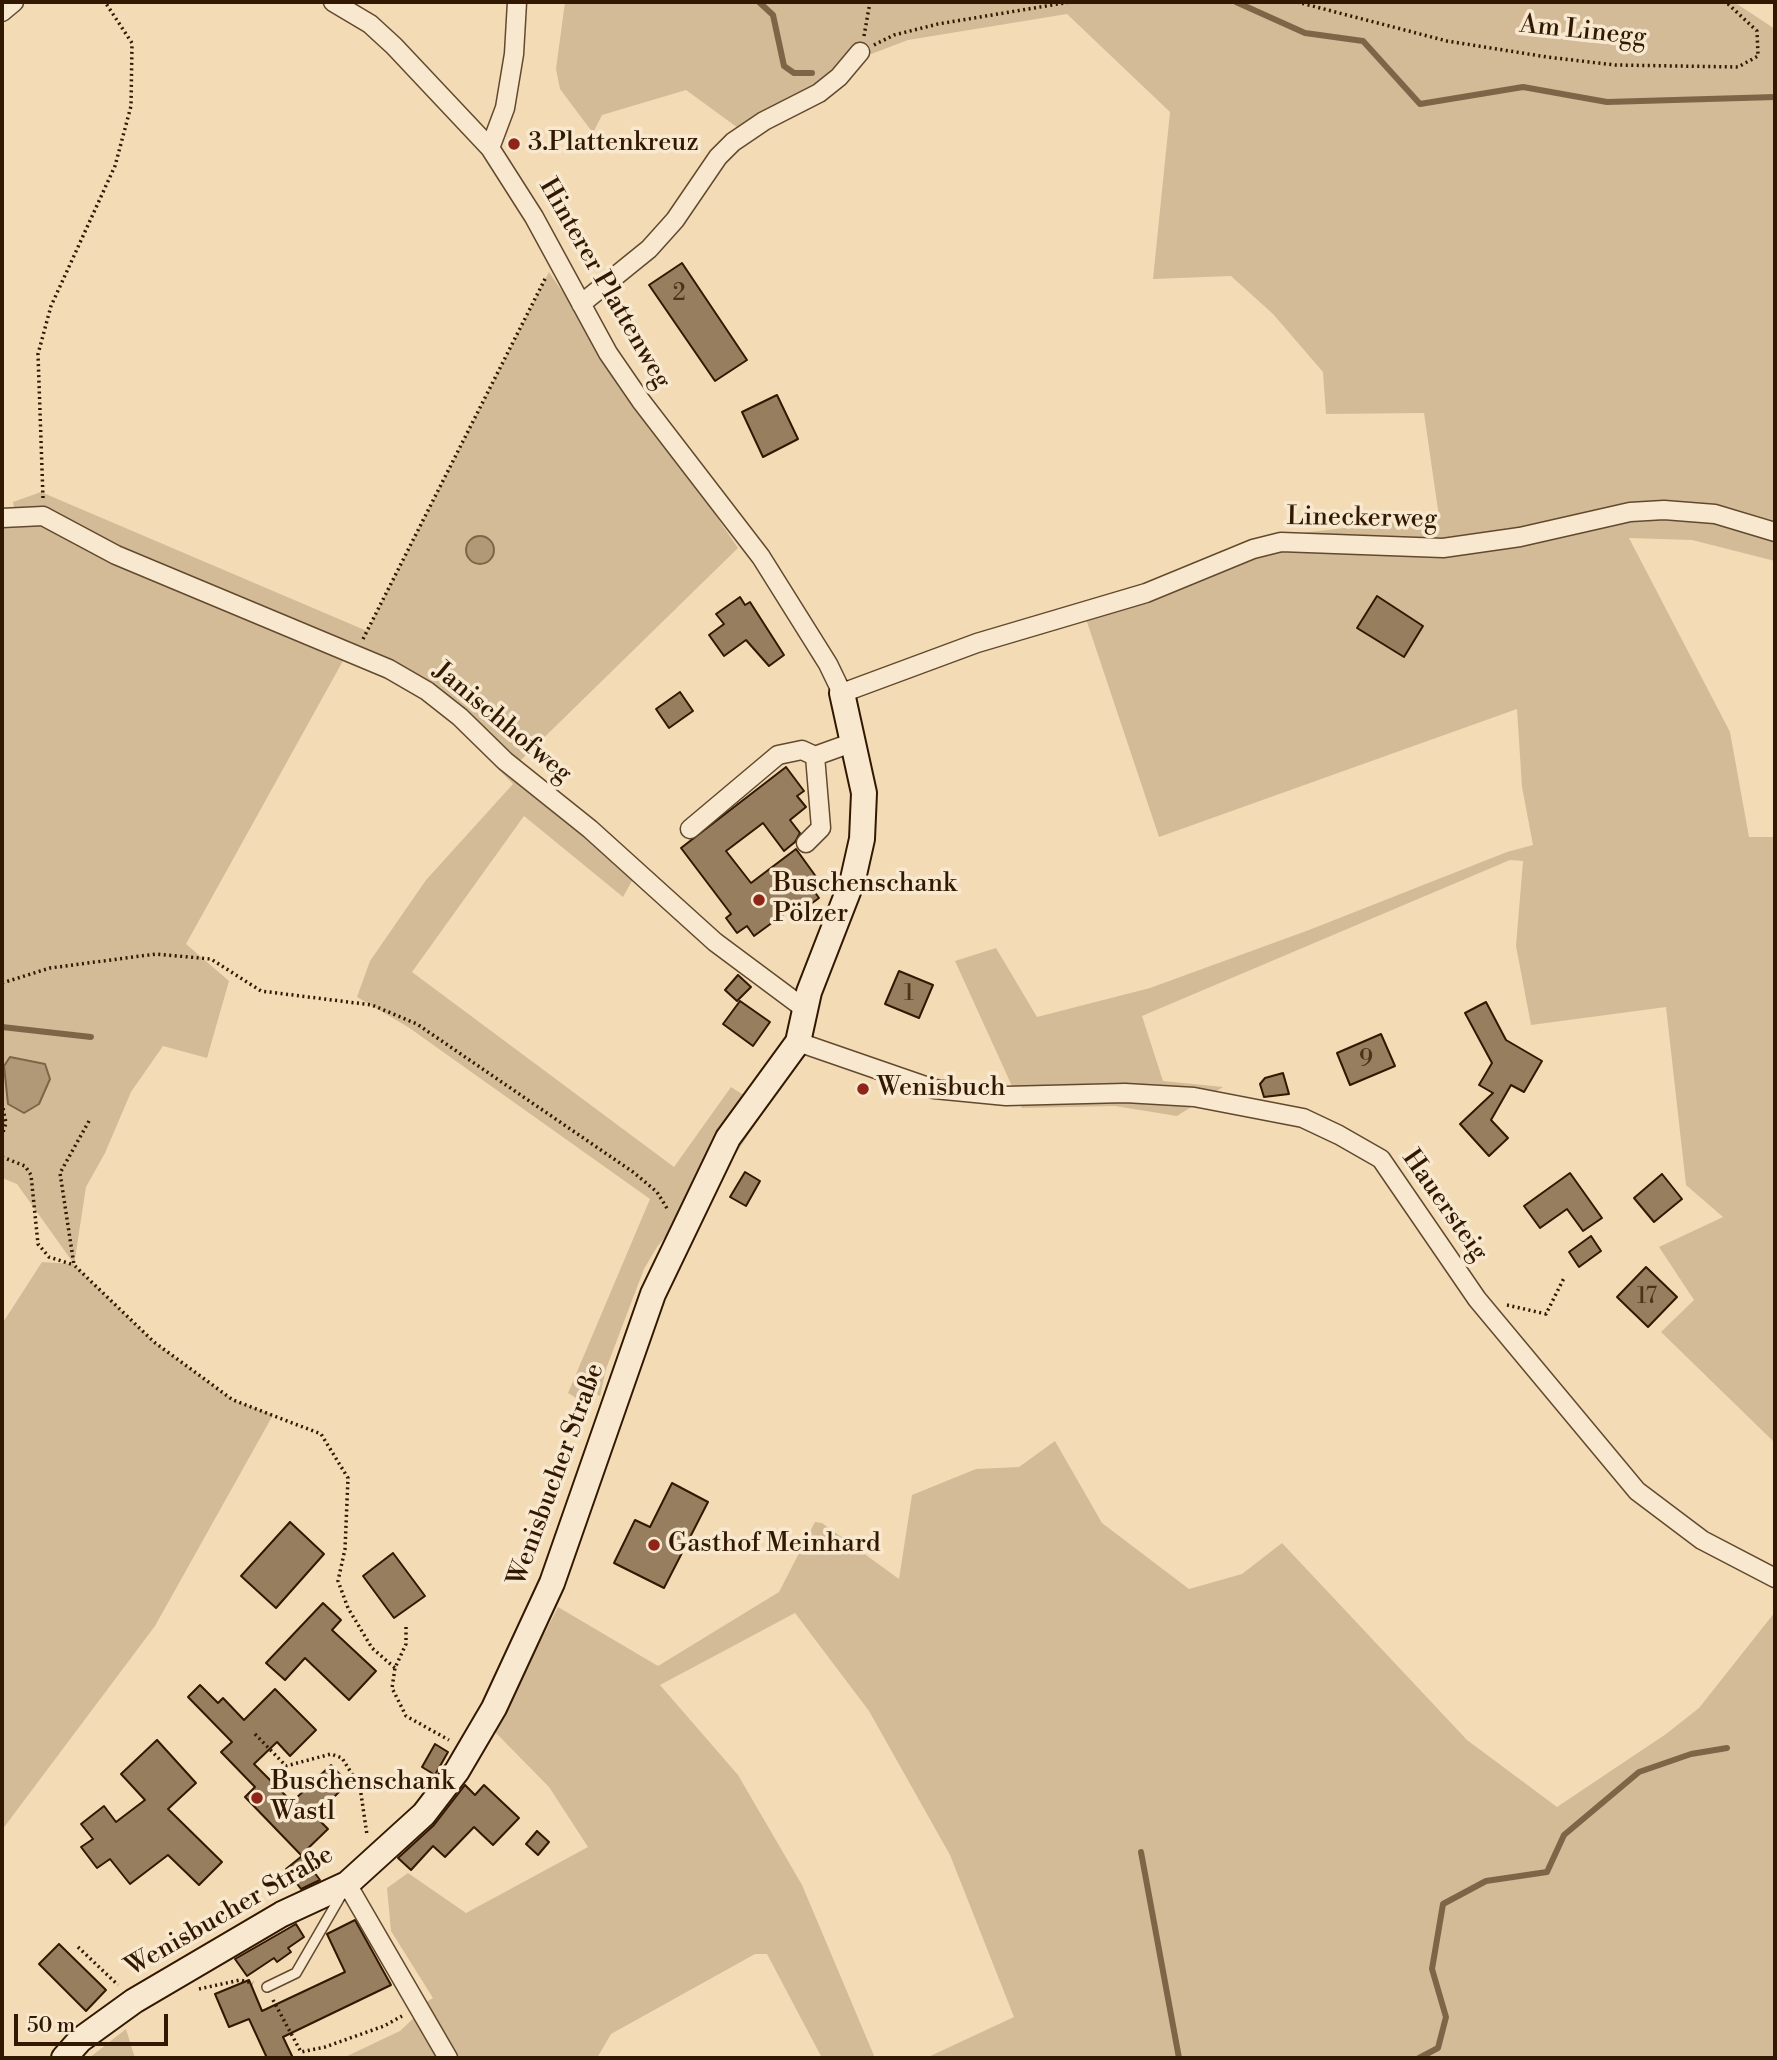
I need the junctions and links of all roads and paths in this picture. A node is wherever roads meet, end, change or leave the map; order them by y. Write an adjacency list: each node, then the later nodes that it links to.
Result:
1 (14, 2): 9 (street)
2 (105, 2): 14 (path)
3 (333, 2): 11 (street, Hinterer Plattenweg)
4 (517, 2): 11 (street)
5 (870, 2): 10 (path)
6 (1070, 2): 10 (path)
7 (1297, 2): 8 (path, Am Linegg)
8 (1726, 2)
9 (2, 12)
10 (860, 52): 13 (street)
11 (490, 148): 12 (street, Hinterer Plattenweg)
12 (558, 262): 13 (street, Hinterer Plattenweg); 17 (path)
13 (581, 304): 18 (street, Hinterer Plattenweg)
14 (43, 516): 15 (street); 17 (street, Janischhofweg)
15 (2, 518)
16 (1775, 532): 18 (street, Lineckerweg)
17 (355, 655): 24 (street, Janischhofweg)
18 (842, 693): 19 (street, Wenisbucher Straße)
19 (854, 742): 20 (street); 24 (street, Wenisbucher Straße)
20 (815, 756): 21 (street); 22 (street)
21 (690, 829)
22 (806, 843)
23 (2, 983): 30 (path)
24 (805, 1009): 25 (street, Wenisbucher Straße)
25 (798, 1042): 30 (street, Wenisbucher Straße); 33 (street, Hauersteig)
26 (2, 1103): 28 (path)
27 (89, 1121): 31 (path)
28 (2, 1135)
29 (2, 1157): 31 (path)
30 (680, 1237): 38 (street, Wenisbucher Straße)
31 (74, 1265): 36 (path)
32 (1565, 1276): 33 (path)
33 (1477, 1299): 34 (street, Hauersteig)
34 (1775, 1578)
35 (406, 1628): 36 (path)
36 (395, 1668): 38 (path)
37 (255, 1734): 39 (path)
38 (470, 1749): 39 (street, Wenisbucher Straße)
39 (373, 1861): 40 (street, Wenisbucher Straße)
40 (348, 1884): 42 (street, Wenisbucher Straße); 43 (lane); 45 (street)
41 (78, 1947): 44 (path)
42 (165, 1983): 43 (path); 44 (street, Wenisbucher Straße)
43 (267, 1987): 45 (path)
44 (134, 2001): 46 (street, Wenisbucher Straße)
45 (416, 2008): 47 (street)
46 (64, 2058)
47 (448, 2058)

